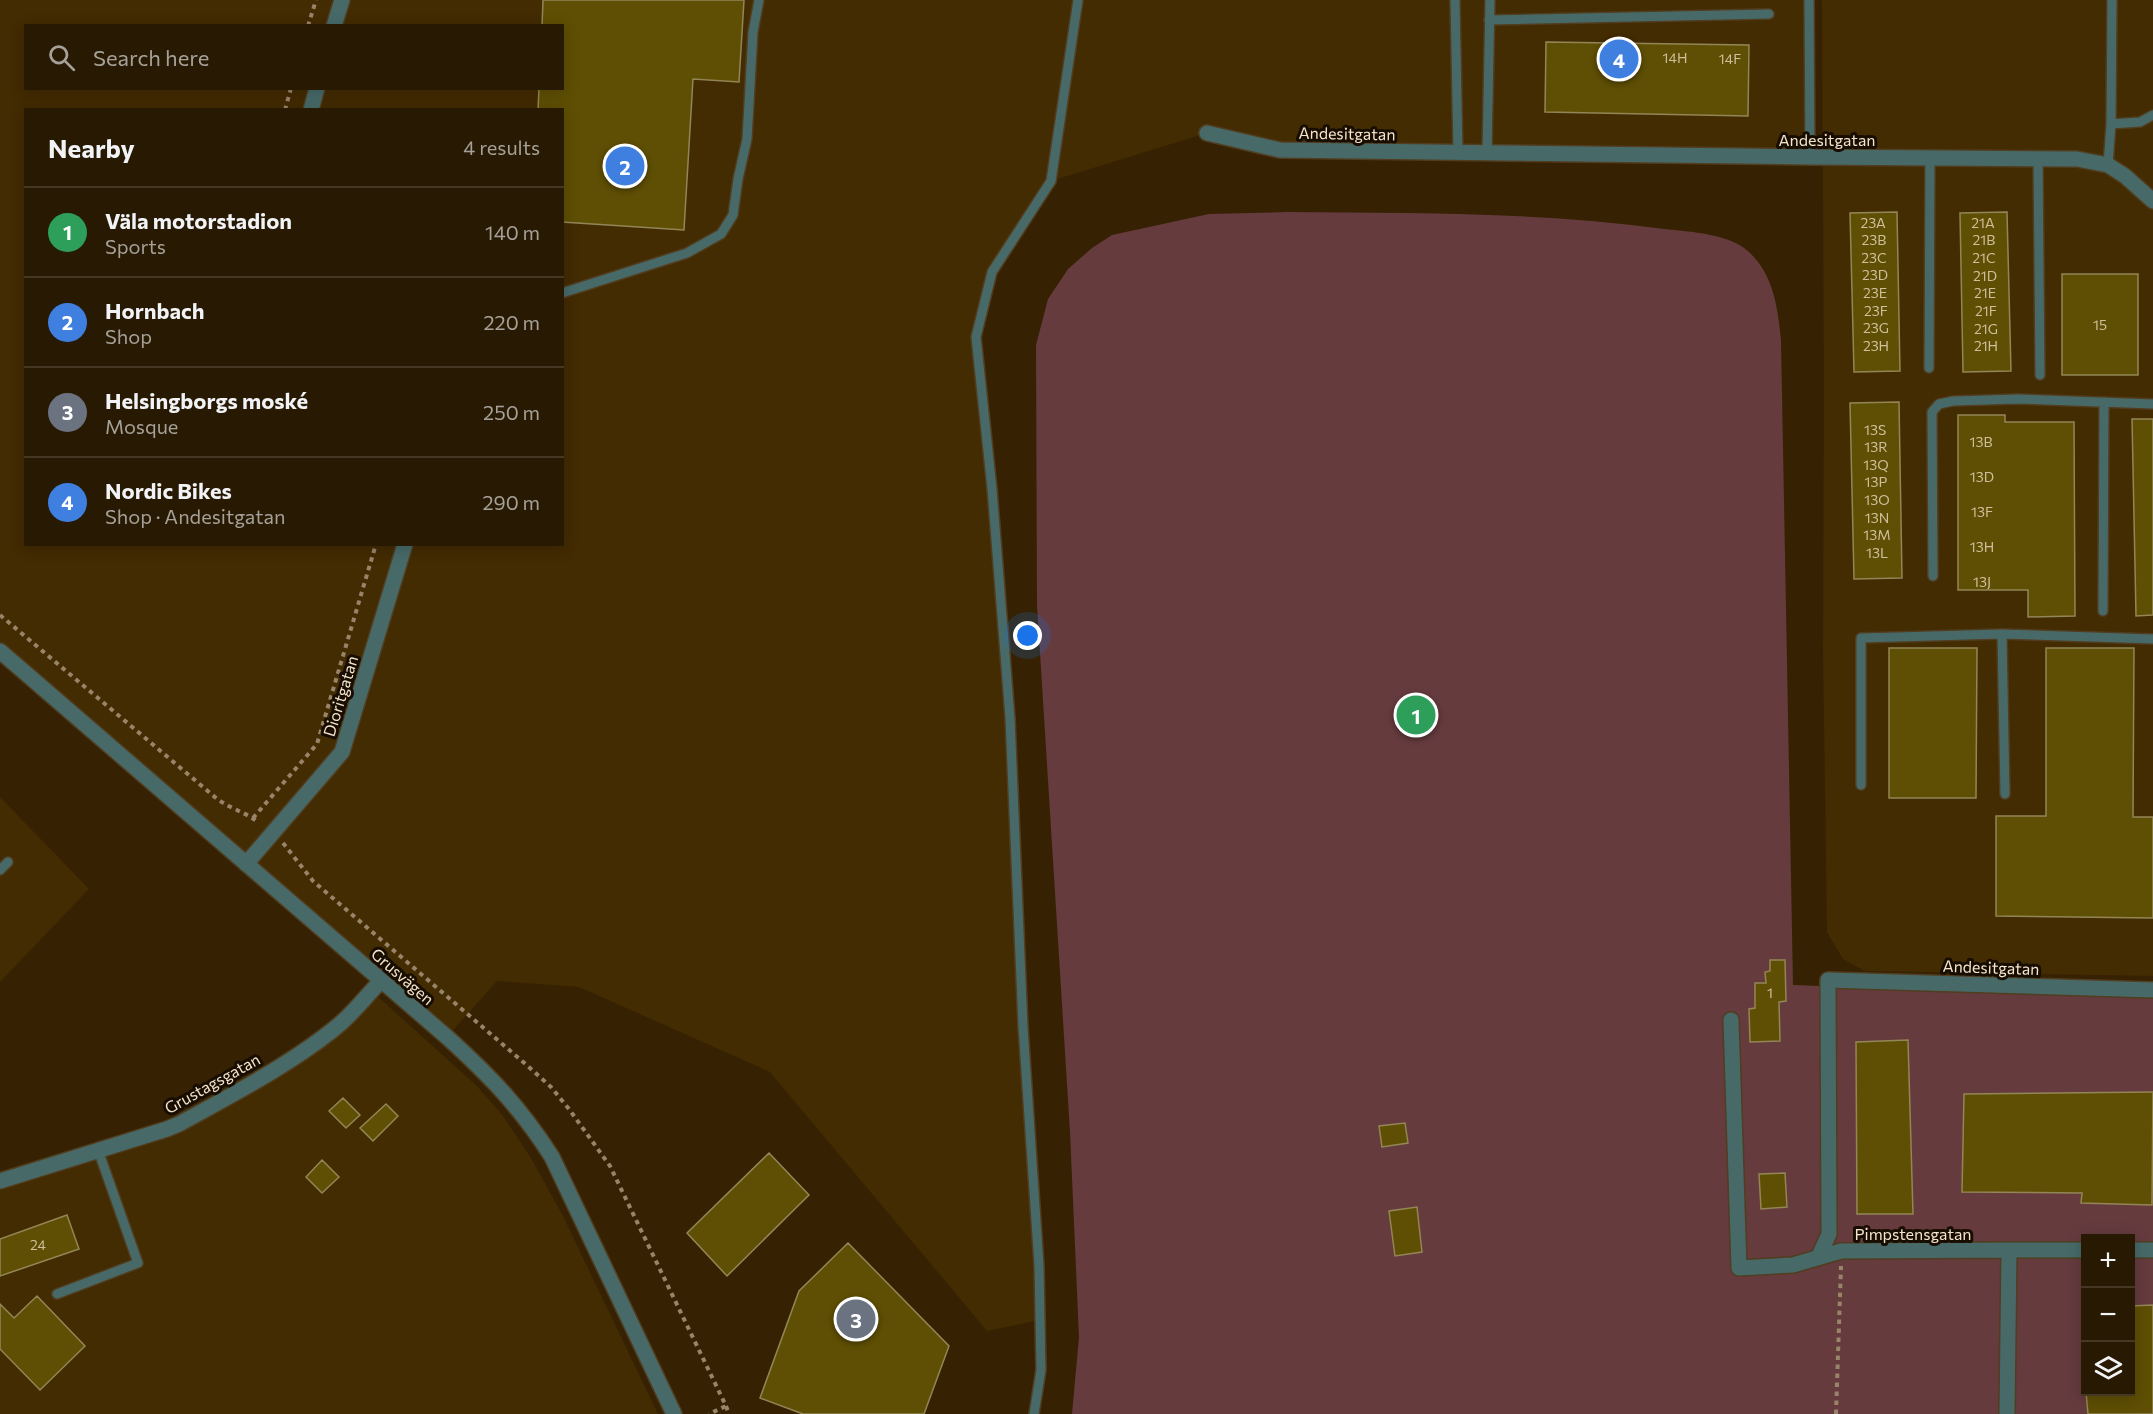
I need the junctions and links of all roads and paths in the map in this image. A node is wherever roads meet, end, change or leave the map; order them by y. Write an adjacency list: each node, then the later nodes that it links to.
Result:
1 (316, 0): 11 (path)
2 (342, 0): 12 (street)
3 (759, 0): 27 (lane)
4 (1078, 0): 60 (lane)
5 (1455, 0): 20 (lane)
6 (1490, 0): 10 (lane)
7 (1809, 0): 22 (lane)
8 (2112, 0): 18 (lane)
9 (1769, 14): 10 (lane)
10 (1489, 20): 21 (lane)
11 (309, 24)
12 (335, 24)
13 (290, 90): 15 (path)
14 (316, 90): 16 (street)
15 (286, 108)
16 (312, 108)
17 (2153, 115): 18 (lane)
18 (2111, 124): 25 (lane)
19 (1207, 133): 20 (street, Andesitgatan)
20 (1458, 153): 21 (street, Andesitgatan)
21 (1487, 153): 22 (street, Andesitgatan)
22 (1810, 157): 23 (street, Andesitgatan)
23 (1930, 157): 24 (street, Andesitgatan); 28 (lane)
24 (2038, 158): 25 (street, Andesitgatan); 29 (lane)
25 (2108, 165): 26 (street, Andesitgatan)
26 (2153, 201)
27 (564, 292)
28 (1929, 368)
29 (2040, 375)
30 (2104, 402): 31 (lane); 34 (lane); 35 (lane)
31 (2153, 404)
32 (375, 546): 41 (path)
33 (404, 546): 43 (street, Dioritgatan)
34 (1933, 576)
35 (2103, 610)
36 (2002, 634): 37 (lane); 39 (lane); 40 (lane)
37 (2153, 639)
38 (0, 651): 43 (street, Grusvägen)
39 (1861, 785)
40 (2005, 794)
41 (253, 818)
42 (8, 862): 44 (lane)
43 (246, 864): 45 (street, Grusvägen)
44 (0, 870)
45 (381, 981): 48 (street, Grustagsgatan); 58 (street, Grusvägen)
46 (2153, 990): 55 (street, Andesitgatan)
47 (1731, 1020): 55 (street, Pimpstensgatan)
48 (98, 1150): 49 (street, Grustagsgatan); 56 (lane)
49 (0, 1181)
50 (2081, 1250): 54 (street, Pimpstensgatan)
51 (2135, 1250): 52 (street)
52 (2153, 1250)
53 (1841, 1251): 54 (street, Pimpstensgatan); 55 (street, Pimpstensgatan); 61 (path)
54 (2009, 1251): 62 (street)
55 (1818, 1258)
56 (57, 1294)
57 (726, 1406): 59 (path)
58 (674, 1414)
59 (729, 1414)
60 (1034, 1414)
61 (1836, 1414)
62 (2007, 1414)

